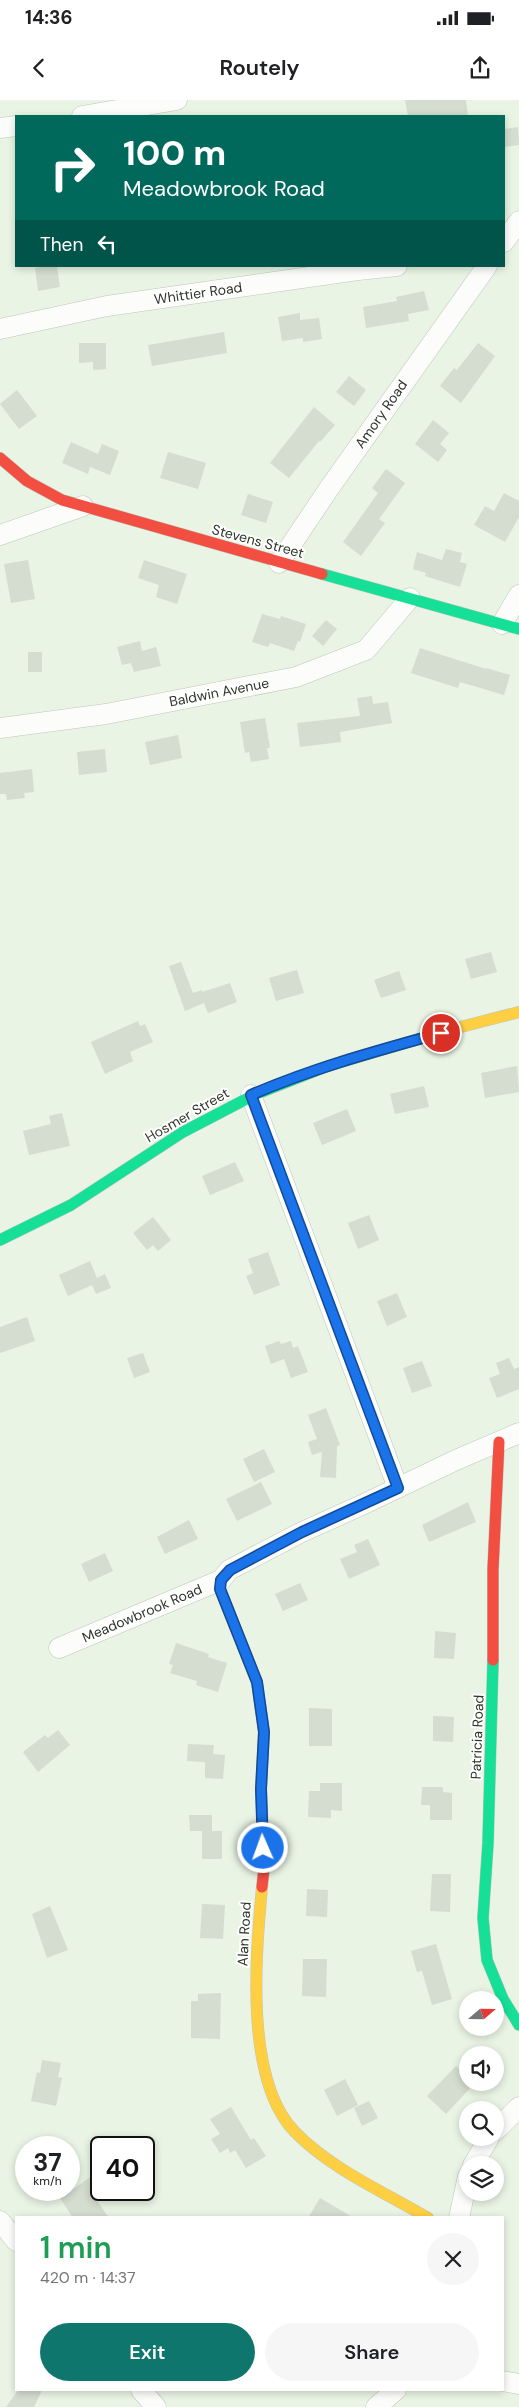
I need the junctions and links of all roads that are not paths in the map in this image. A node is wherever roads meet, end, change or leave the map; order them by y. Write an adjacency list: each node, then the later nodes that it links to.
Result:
1 (177, 100): 2 (street)
2 (122, 104): 3 (street)
3 (85, 115)
4 (15, 126): 5 (street)
5 (0, 128)
6 (519, 221): 7 (street)
7 (505, 241)
8 (387, 267): 10 (street, Whittier Road)
9 (486, 267): 14 (street, Amory Road)
10 (0, 329)
11 (0, 458): 12 (street, Stevens Street)
12 (82, 506): 13 (street); 14 (street, Stevens Street)
13 (0, 535)
14 (279, 563): 16 (street, Stevens Street)
15 (519, 595): 17 (street)
16 (410, 598): 17 (street, Stevens Street); 18 (street, Baldwin Avenue)
17 (511, 627)
18 (0, 728)
19 (519, 1012): 20 (street, Hosmer Street)
20 (251, 1095): 21 (street, Hosmer Street); 24 (street)
21 (0, 1240)
22 (519, 1434): 23 (street, Meadowbrook Road)
23 (498, 1442): 24 (street, Meadowbrook Road); 27 (street, Patricia Road)
24 (398, 1488): 25 (street, Meadowbrook Road)
25 (221, 1580): 26 (street, Meadowbrook Road); 31 (street, Alan Road)
26 (60, 1648)
27 (519, 2025)
28 (519, 2107): 29 (street)
29 (504, 2122)
30 (463, 2201): 32 (street)
31 (425, 2216)
32 (459, 2216)
33 (0, 2221): 34 (street)
34 (15, 2240)
35 (504, 2382): 36 (street)
36 (519, 2384)
37 (395, 2391): 38 (street)
38 (376, 2407)

